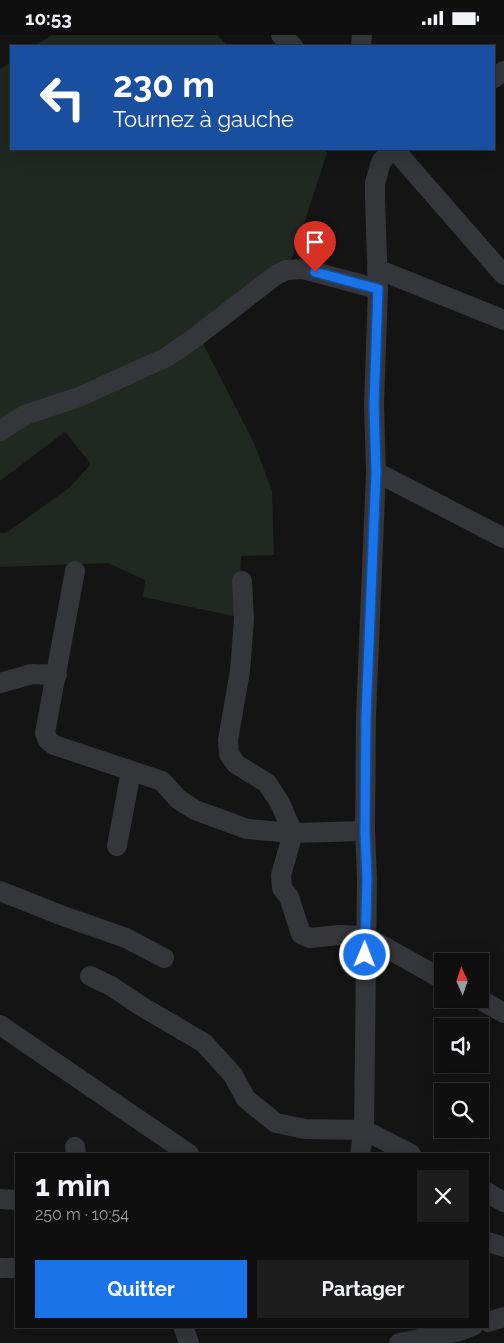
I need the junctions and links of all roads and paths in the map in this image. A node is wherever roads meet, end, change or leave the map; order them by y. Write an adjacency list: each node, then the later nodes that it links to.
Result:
1 (281, 35): 2 (street)
2 (292, 45)
3 (392, 150): 5 (street)
4 (394, 150): 6 (street)
5 (377, 269): 7 (street); 8 (street)
6 (504, 275)
7 (378, 289): 9 (street); 10 (street)
8 (504, 320)
9 (0, 431)
10 (376, 472): 11 (street); 17 (street)
11 (504, 538)
12 (75, 571): 14 (street)
13 (242, 581): 18 (street)
14 (57, 675): 15 (street); 16 (street)
15 (0, 683)
16 (131, 771): 18 (street); 19 (street)
17 (365, 831): 18 (street); 21 (street)
18 (293, 833): 21 (street)
19 (117, 847)
20 (0, 891): 22 (street)
21 (365, 936): 23 (street); 28 (street)
22 (164, 958)
23 (434, 975)
24 (90, 976): 28 (street)
25 (489, 1005): 26 (street)
26 (504, 1013)
27 (0, 1025): 29 (street)
28 (364, 1130): 30 (street); 31 (street)
29 (189, 1153)
30 (360, 1153)
31 (409, 1153)
32 (489, 1194): 35 (street)
33 (0, 1199): 34 (street)
34 (15, 1200)
35 (504, 1202)
36 (489, 1242): 37 (street)
37 (504, 1247)
38 (0, 1268): 39 (street)
39 (15, 1268)
40 (504, 1317): 41 (street)
41 (489, 1321)
42 (184, 1328): 44 (street)
43 (468, 1328): 45 (street)
44 (189, 1343)
45 (400, 1343)

